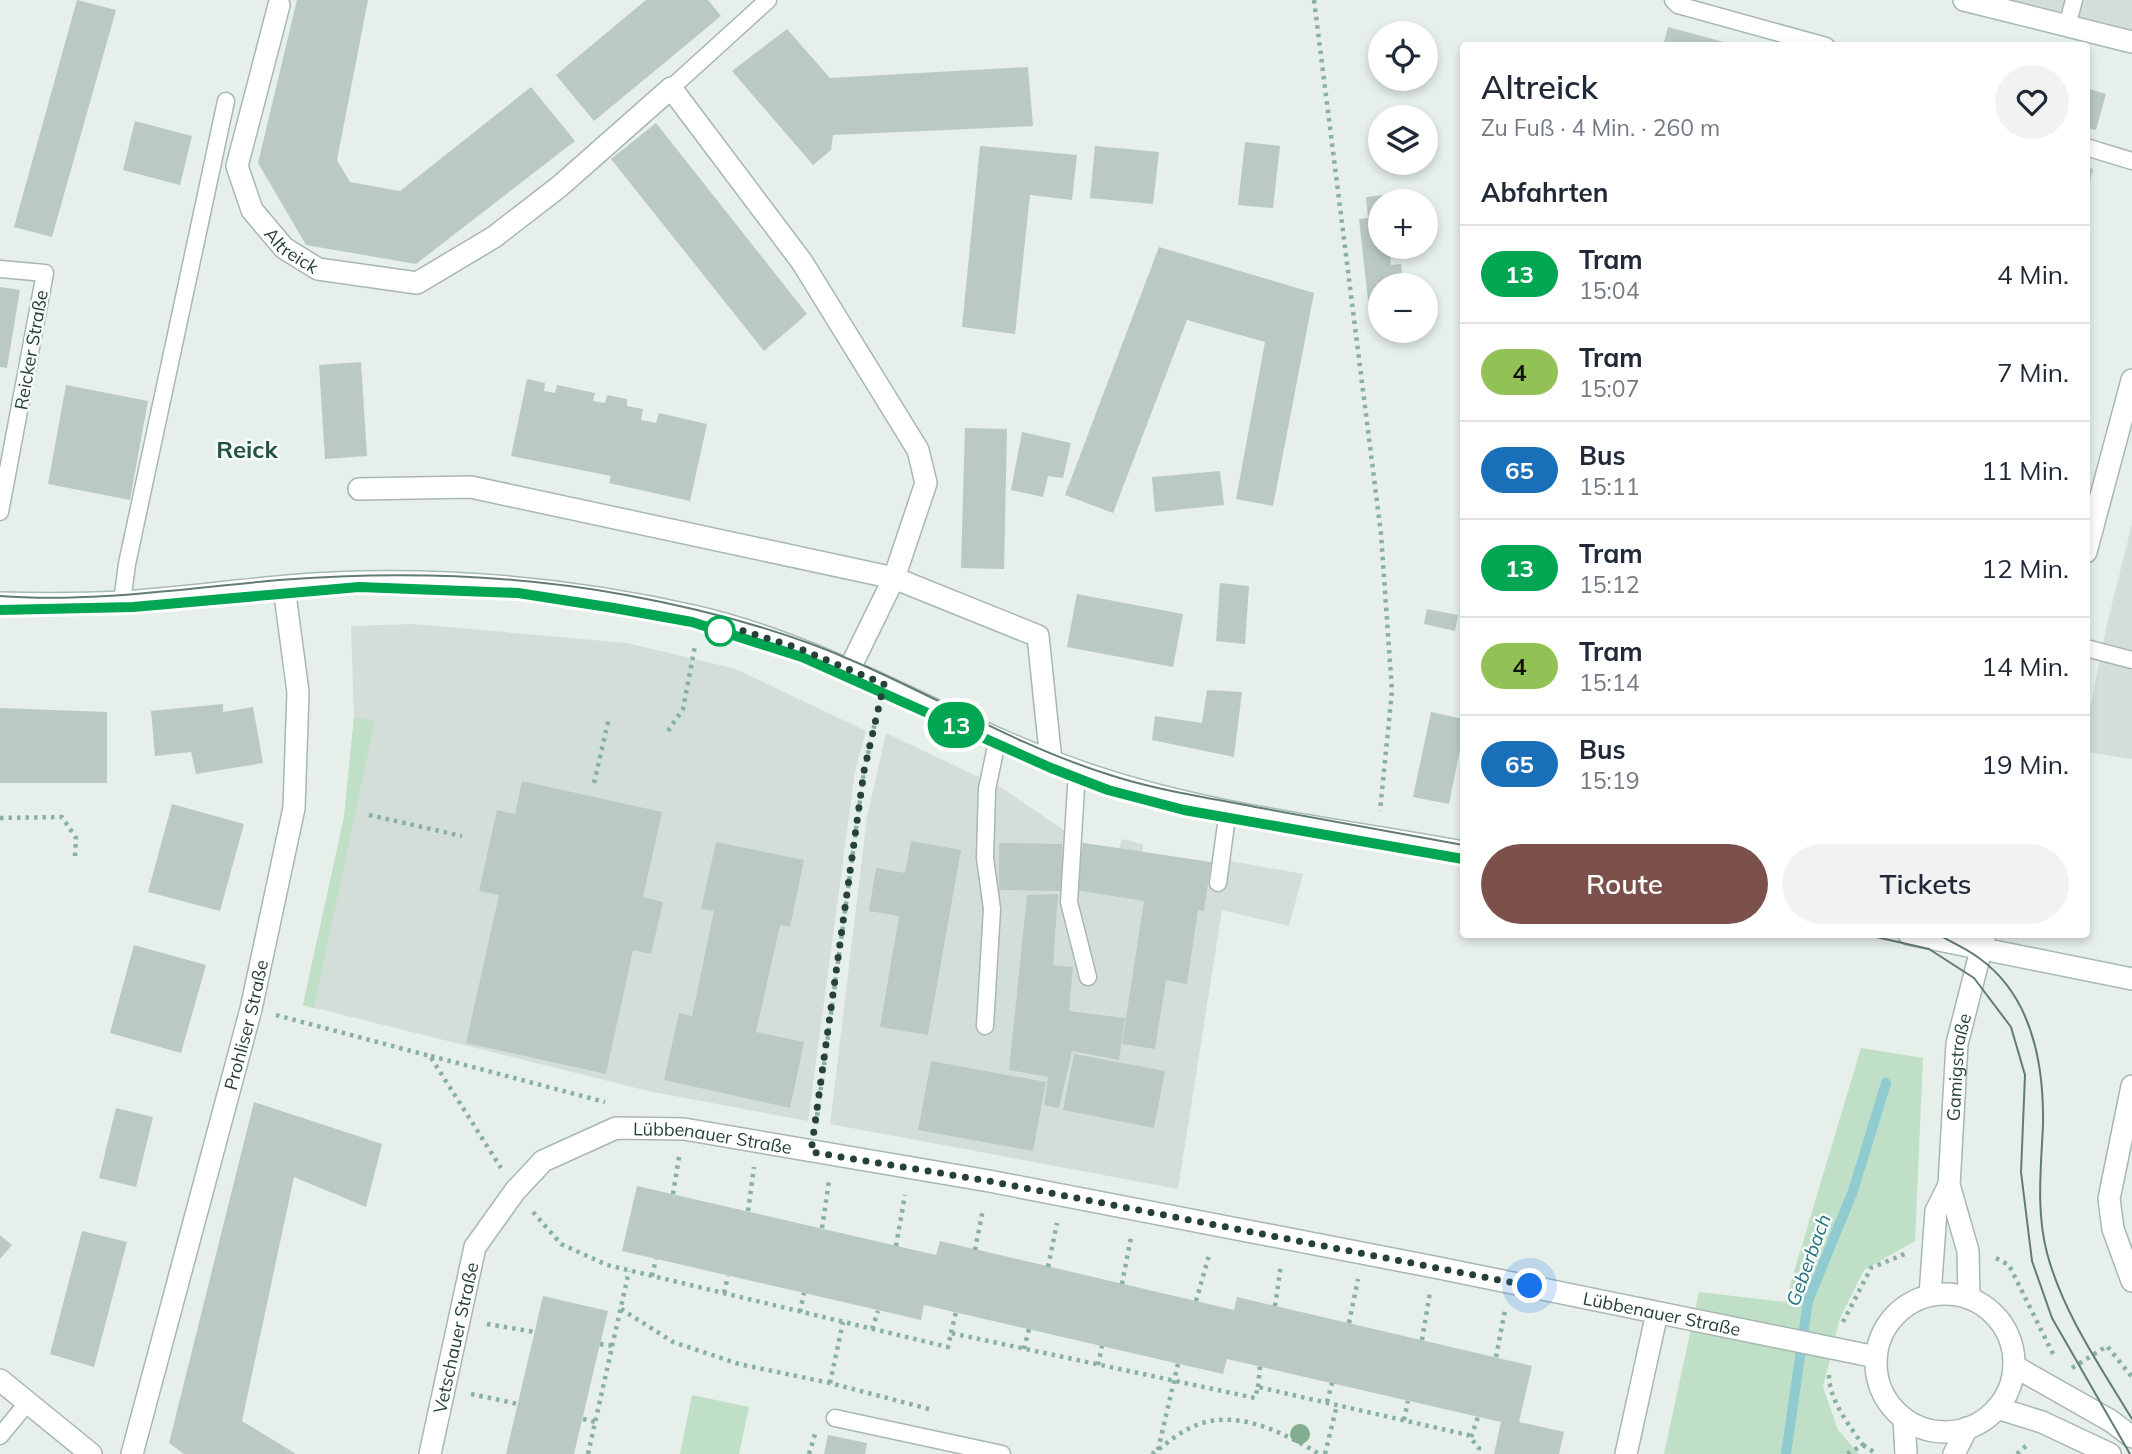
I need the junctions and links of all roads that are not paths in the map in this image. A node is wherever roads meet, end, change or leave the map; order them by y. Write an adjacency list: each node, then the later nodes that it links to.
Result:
1 (768, 0): 9 (lane)
2 (1674, 0): 7 (lane)
3 (1964, 0): 6 (street)
4 (2074, 0): 6 (lane)
5 (279, 5): 9 (street, Altreick)
6 (2067, 26): 8 (street)
7 (1812, 42)
8 (2132, 43)
9 (671, 88): 18 (street)
10 (226, 101): 20 (lane)
11 (2090, 149): 12 (lane)
12 (2132, 161)
13 (0, 269): 16 (lane, Reicker Straße)
14 (2132, 380): 17 (street)
15 (359, 489): 18 (street)
16 (0, 512)
17 (2090, 537)
18 (894, 578): 24 (street); 26 (street)
19 (284, 587): 20 (street); 24 (street); 55 (street, Prohliser Straße)
20 (122, 601): 21 (street)
21 (0, 603)
22 (2090, 649): 23 (lane)
23 (2132, 660)
24 (850, 668): 25 (street)
25 (998, 737): 26 (street); 35 (lane)
26 (1051, 761): 27 (street)
27 (1077, 771): 28 (street); 33 (lane)
28 (1228, 810): 29 (street); 30 (lane)
29 (1460, 851)
30 (1218, 883)
31 (1946, 938): 32 (street)
32 (1983, 942): 34 (street); 38 (street, Gamigstraße)
33 (1088, 977)
34 (2132, 979)
35 (985, 1026)
36 (2132, 1086): 39 (street)
37 (543, 1161): 42 (street, Lübbenauer Straße); 56 (street, Vetschauer Straße)
38 (1950, 1185): 40 (street, Gamigstraße); 41 (street, Gamigstraße)
39 (2132, 1281)
40 (1930, 1295): 41 (street); 43 (street)
41 (1969, 1298): 44 (street)
42 (1657, 1313): 43 (street, Lübbenauer Straße); 58 (street)
43 (1875, 1357): 49 (street)
44 (2014, 1366): 47 (street); 52 (street)
45 (0, 1380): 46 (street)
46 (28, 1402): 51 (lane); 54 (street)
47 (1997, 1408): 50 (street); 61 (street)
48 (835, 1418): 53 (lane)
49 (1904, 1419): 50 (street); 59 (street)
50 (1967, 1428): 60 (street)
51 (0, 1436)
52 (2132, 1437)
53 (931, 1446): 57 (lane)
54 (91, 1454)
55 (132, 1454)
56 (430, 1454)
57 (1002, 1454)
58 (1626, 1454)
59 (1906, 1454)
60 (1954, 1454)
61 (2110, 1454)

